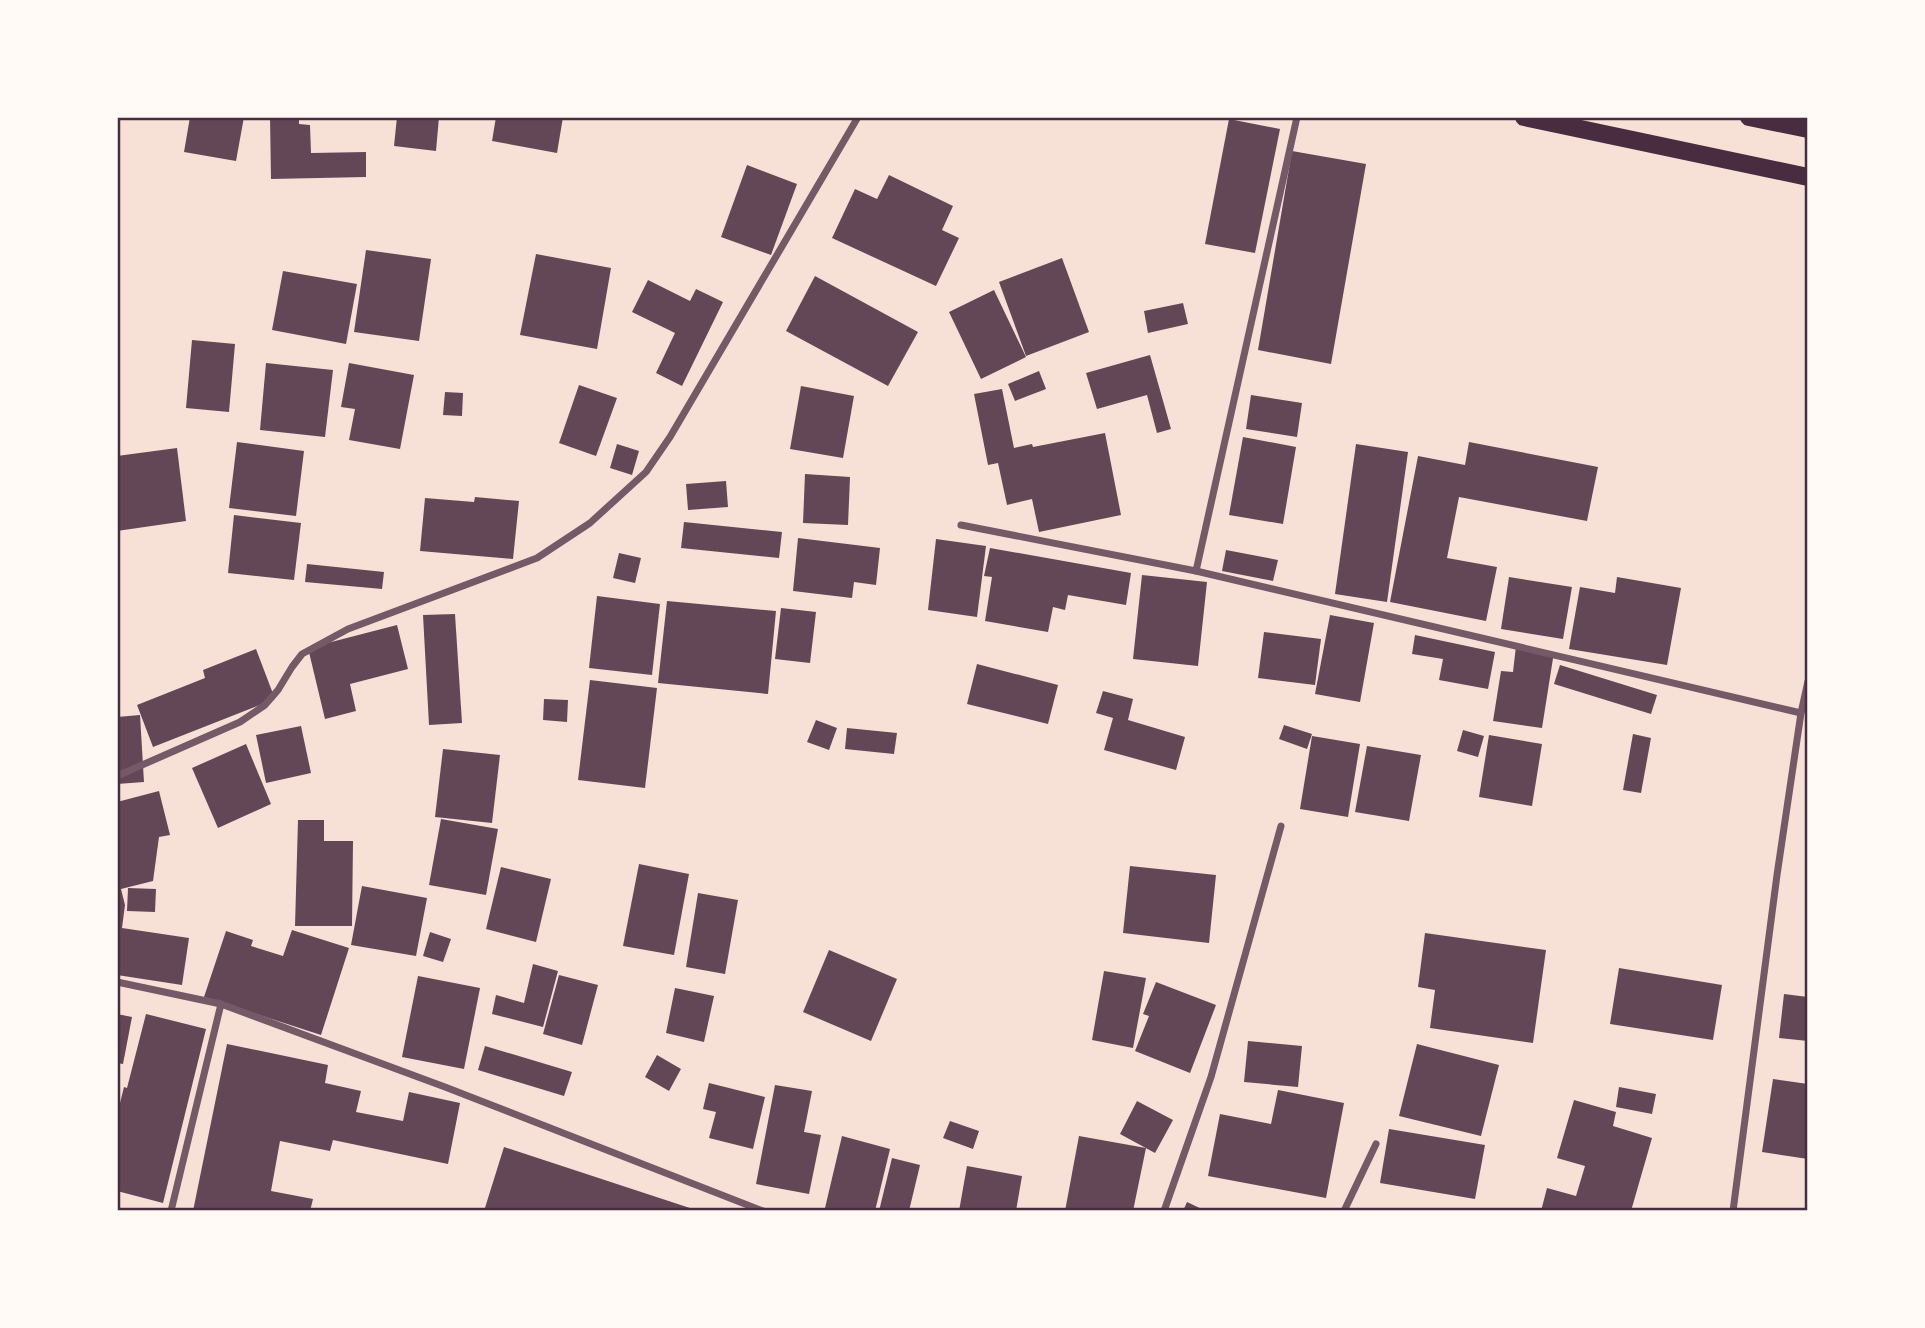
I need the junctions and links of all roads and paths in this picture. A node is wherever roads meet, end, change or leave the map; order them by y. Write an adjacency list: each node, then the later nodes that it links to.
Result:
1 (858, 117): 11 (street)
2 (1297, 117): 8 (street)
3 (1524, 117): 6 (main road)
4 (1749, 117): 5 (main road)
5 (1808, 129)
6 (1808, 177)
7 (961, 525): 8 (street)
8 (1196, 571): 10 (street)
9 (1808, 681): 10 (street)
10 (1801, 713): 20 (street)
11 (117, 776)
12 (1281, 826): 18 (street)
13 (117, 982): 14 (street)
14 (221, 1004): 16 (street); 17 (street)
15 (1376, 1144): 19 (street)
16 (171, 1211)
17 (763, 1211)
18 (1164, 1211)
19 (1344, 1211)
20 (1733, 1211)

